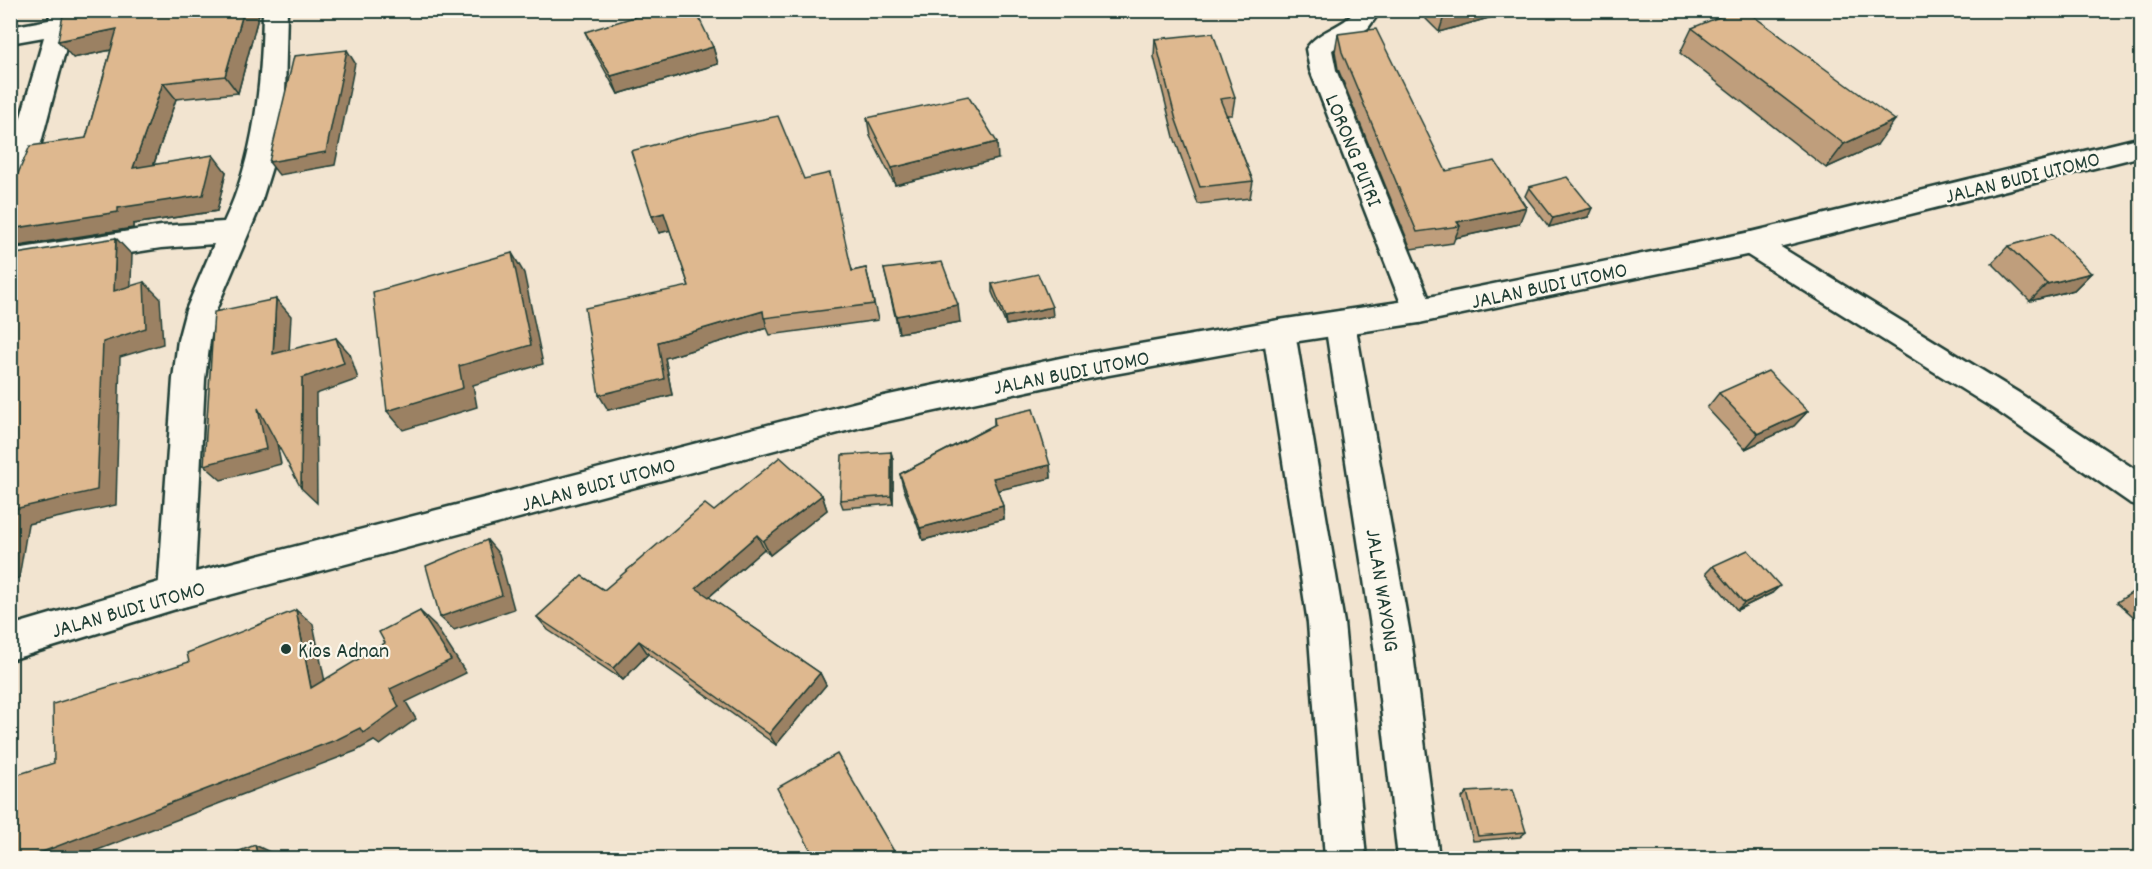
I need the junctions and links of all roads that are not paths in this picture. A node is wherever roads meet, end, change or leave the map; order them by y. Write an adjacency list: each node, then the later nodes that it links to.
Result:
1 (275, 10): 7 (street)
2 (1369, 10): 10 (street, LORONG PUTRI)
3 (62, 18): 4 (street); 6 (street)
4 (10, 35)
5 (2142, 146): 8 (street, JALAN BUDI UTOMO)
6 (10, 207)
7 (233, 233): 9 (street); 14 (street)
8 (1751, 243): 10 (street, JALAN BUDI UTOMO); 13 (street)
9 (10, 261)
10 (1419, 311): 11 (street, JALAN BUDI UTOMO)
11 (1340, 323): 12 (street, JALAN BUDI UTOMO); 17 (street, JALAN WAYONG)
12 (1279, 332): 14 (street, JALAN BUDI UTOMO); 16 (street)
13 (2142, 493)
14 (176, 593): 15 (street, JALAN BUDI UTOMO)
15 (10, 643)
16 (1346, 858)
17 (1419, 858)

